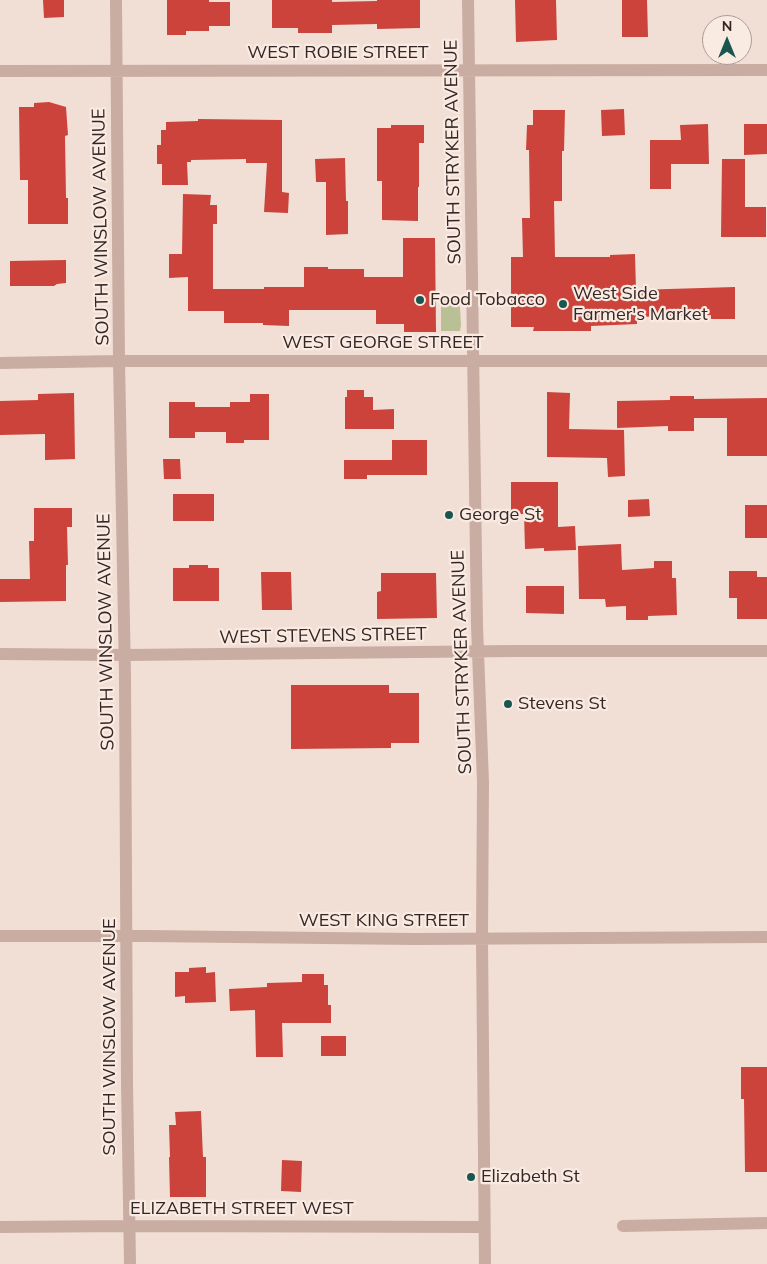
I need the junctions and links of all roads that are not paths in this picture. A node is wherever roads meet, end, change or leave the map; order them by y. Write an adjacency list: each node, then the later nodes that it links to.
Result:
1 (116, 0): 3 (street, SOUTH WINSLOW AVENUE)
2 (468, 0): 6 (street, SOUTH STRYKER AVENUE)
3 (117, 70): 5 (street, WEST ROBIE STREET); 6 (street, WEST ROBIE STREET); 7 (street, SOUTH WINSLOW AVENUE)
4 (767, 70): 6 (street, WEST ROBIE STREET)
5 (0, 71)
6 (469, 71): 8 (street, SOUTH STRYKER AVENUE)
7 (119, 361): 8 (street, WEST GEORGE STREET); 10 (street, WEST GEORGE STREET); 14 (street, SOUTH WINSLOW AVENUE)
8 (473, 361): 9 (street, WEST GEORGE STREET); 12 (street, SOUTH STRYKER AVENUE)
9 (767, 361)
10 (0, 364)
11 (767, 651): 12 (street, WEST STEVENS STREET)
12 (478, 652): 14 (street, WEST STEVENS STREET); 18 (street, SOUTH STRYKER AVENUE)
13 (0, 654): 14 (street, WEST STEVENS STREET)
14 (125, 655): 16 (street, SOUTH WINSLOW AVENUE)
15 (0, 936): 16 (street, WEST KING STREET)
16 (127, 936): 18 (street, WEST KING STREET); 20 (street, SOUTH WINSLOW AVENUE)
17 (767, 937): 18 (street, WEST KING STREET)
18 (482, 939): 23 (street, SOUTH STRYKER AVENUE)
19 (767, 1223): 21 (street)
20 (129, 1226): 22 (street, ELIZABETH STREET WEST); 23 (street, ELIZABETH STREET WEST); 24 (street, SOUTH WINSLOW AVENUE)
21 (623, 1226)
22 (0, 1227)
23 (484, 1227): 25 (street, SOUTH STRYKER AVENUE)
24 (130, 1264)
25 (485, 1264)

